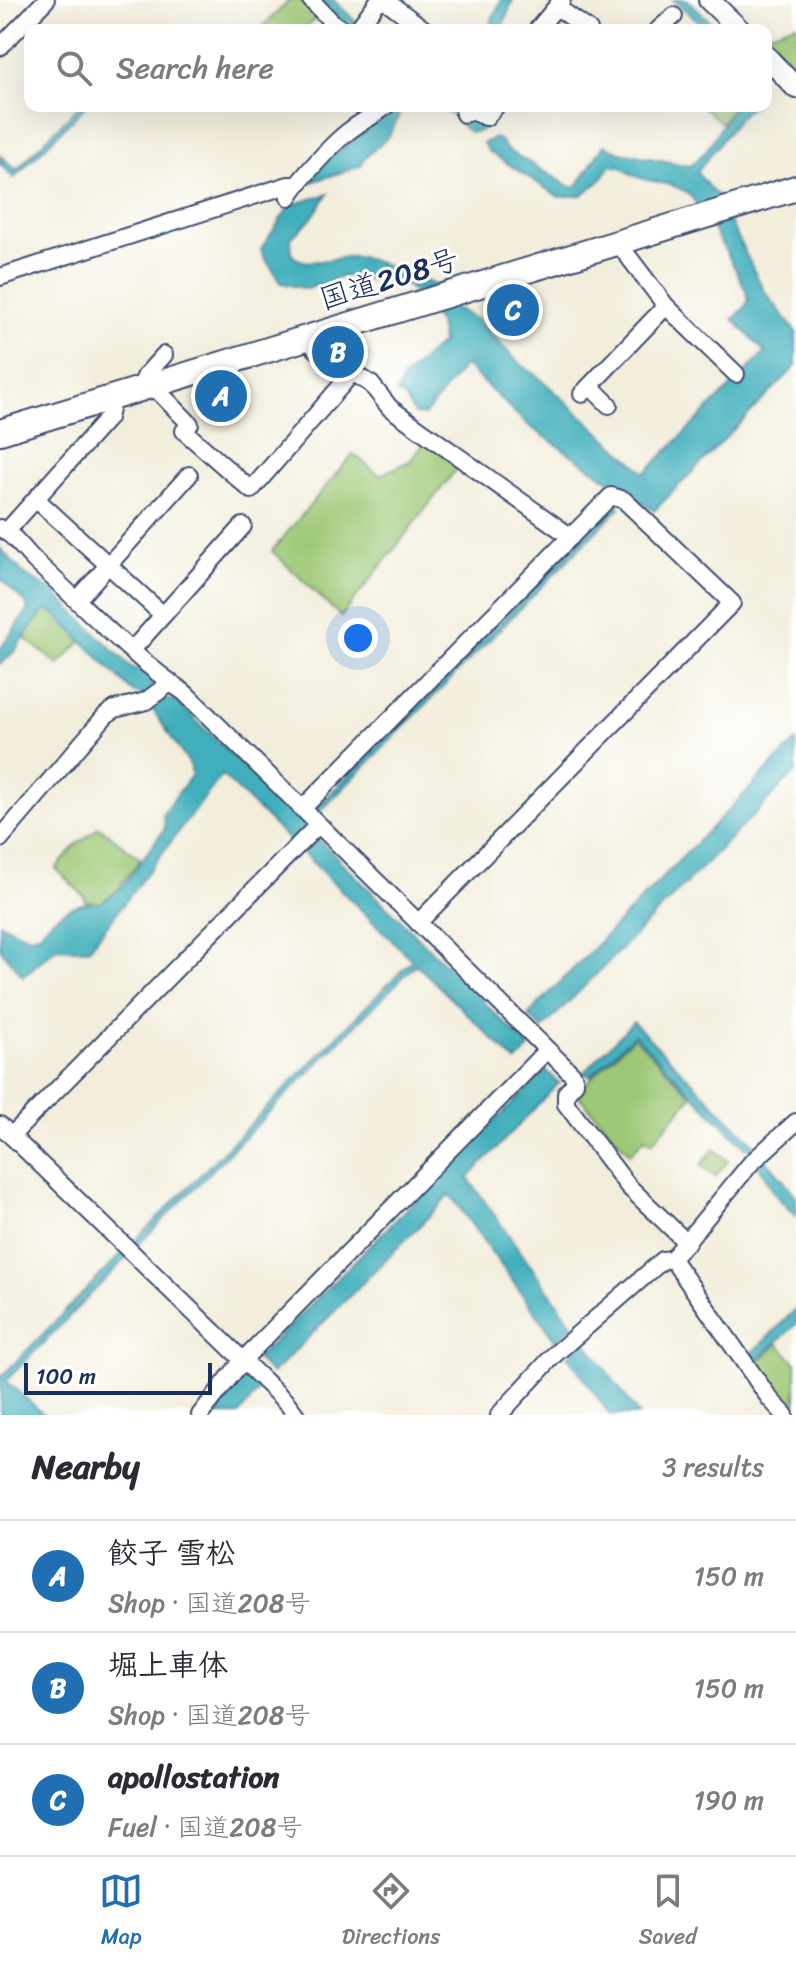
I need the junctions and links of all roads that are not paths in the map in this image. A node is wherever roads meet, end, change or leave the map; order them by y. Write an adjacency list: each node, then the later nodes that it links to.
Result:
1 (46, 0): 14 (street)
2 (311, 0): 7 (street)
3 (382, 0): 8 (street); 9 (street)
4 (709, 0): 13 (main road)
5 (559, 3): 10 (street); 11 (street)
6 (674, 16): 12 (street)
7 (334, 24)
8 (361, 24)
9 (416, 24)
10 (542, 24)
11 (582, 24)
12 (665, 24)
13 (734, 24)
14 (0, 47)
15 (772, 62): 16 (main road)
16 (796, 88)
17 (377, 112): 24 (street)
18 (469, 112): 21 (street)
19 (474, 112): 20 (street)
20 (491, 112)
21 (464, 114)
22 (796, 188): 23 (highway, 国道208号)
23 (618, 243): 25 (street); 26 (highway, 国道208号)
24 (0, 277)
25 (666, 306): 29 (street); 32 (street)
26 (308, 337): 28 (street); 30 (highway, 国道208号)
27 (164, 355): 30 (street)
28 (353, 372): 30 (street); 38 (street)
29 (736, 374)
30 (149, 385): 31 (highway, 国道208号)
31 (113, 397): 33 (highway, 国道208号); 35 (street)
32 (609, 405)
33 (0, 432)
34 (189, 475): 39 (street)
35 (36, 499): 37 (street); 39 (street)
36 (243, 526): 41 (street)
37 (4, 530): 40 (street)
38 (571, 537): 44 (street); 47 (street)
39 (108, 565): 40 (street); 41 (street)
40 (77, 600): 42 (street)
41 (163, 615): 42 (street)
42 (132, 650): 43 (street)
43 (170, 683): 44 (street); 46 (street)
44 (302, 809): 45 (street)
45 (318, 825): 47 (street); 50 (street)
46 (0, 839)
47 (418, 923): 48 (street)
48 (547, 1050): 51 (street); 53 (street)
49 (796, 1122): 51 (street)
50 (6, 1131): 53 (street)
51 (687, 1243): 52 (street)
52 (672, 1259): 56 (street); 57 (street)
53 (243, 1360): 54 (street); 55 (street)
54 (200, 1415)
55 (296, 1415)
56 (499, 1415)
57 (785, 1415)

